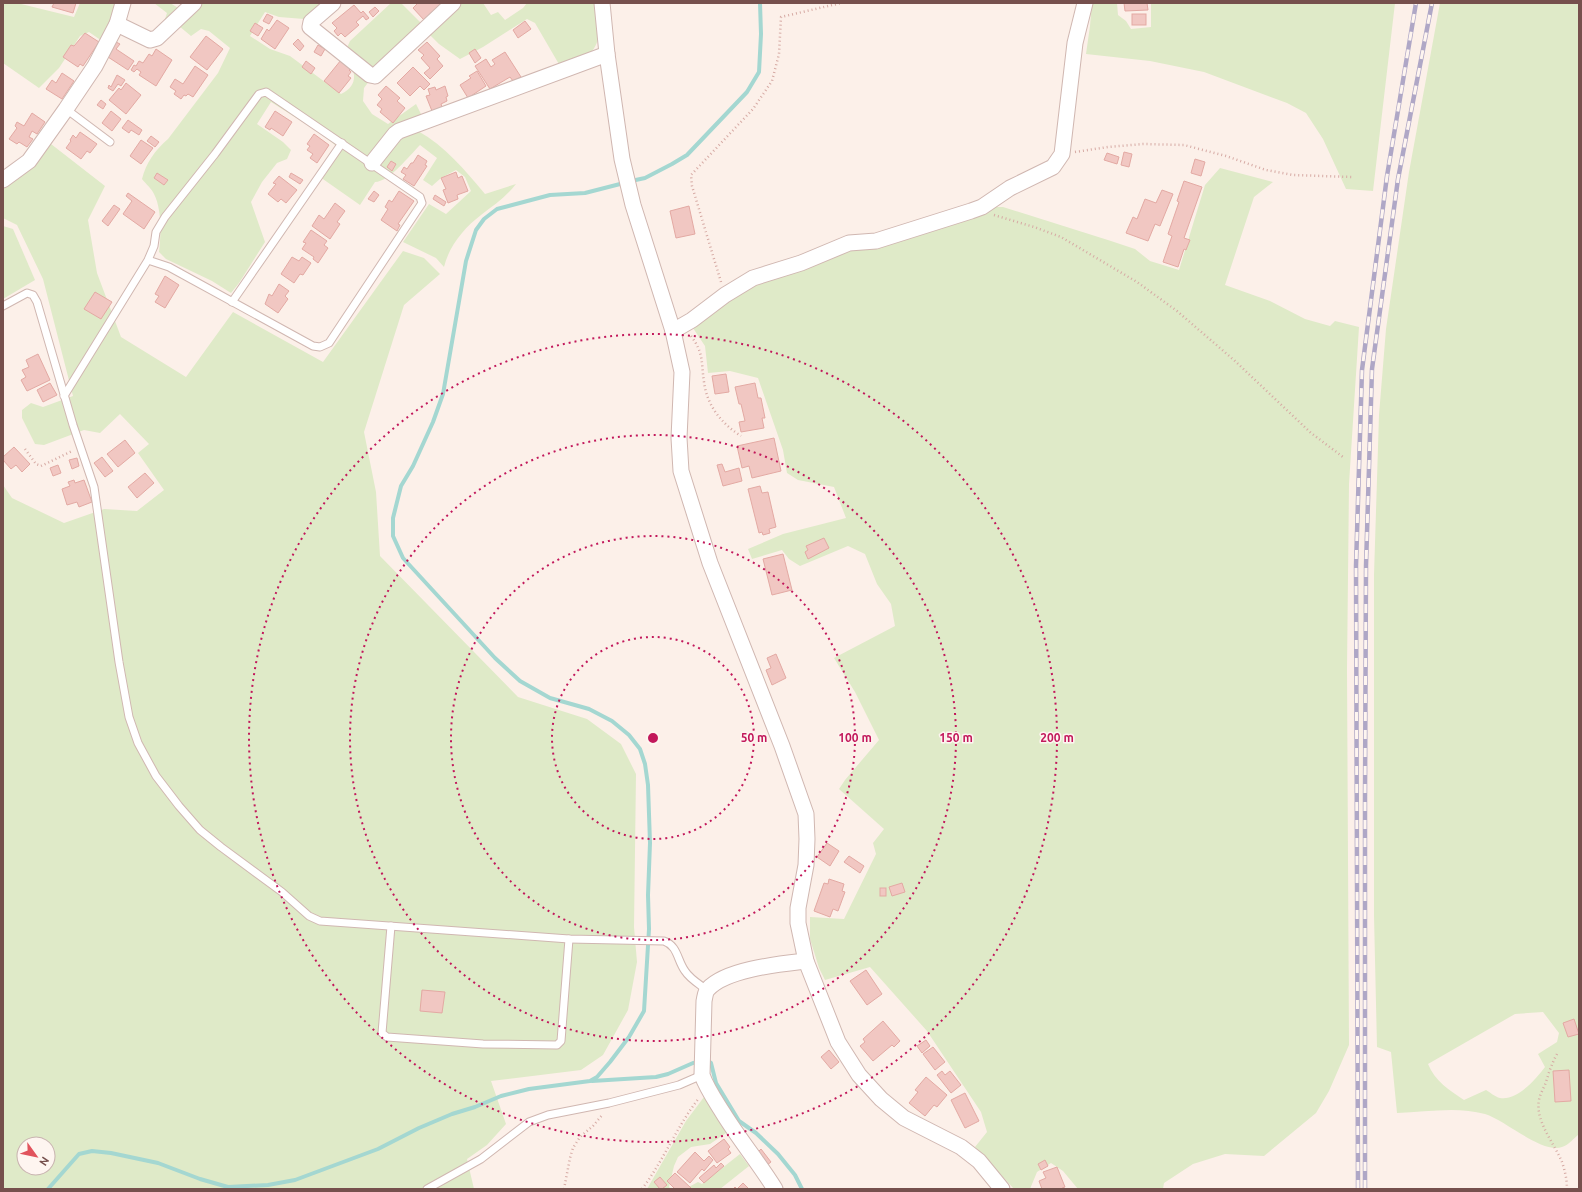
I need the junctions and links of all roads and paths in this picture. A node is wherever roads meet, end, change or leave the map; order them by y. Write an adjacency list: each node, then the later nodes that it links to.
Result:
1 (123, 3): 8 (street)
2 (194, 3): 8 (street)
3 (333, 3): 4 (street)
4 (453, 3)
5 (602, 3): 9 (street)
6 (841, 3): 19 (path)
7 (1085, 3): 13 (street)
8 (118, 24): 10 (street)
9 (608, 54): 14 (street); 22 (street)
10 (66, 109): 11 (lane); 16 (street)
11 (110, 142)
12 (342, 143): 14 (lane); 18 (lane); 20 (lane)
13 (1062, 154): 15 (path); 17 (street)
14 (372, 164): 20 (lane)
15 (1352, 177)
16 (3, 180)
17 (982, 207): 19 (street); 27 (path)
18 (148, 260): 20 (lane); 23 (lane)
19 (725, 295): 22 (street)
20 (232, 302)
21 (3, 306): 23 (lane)
22 (678, 328): 24 (path); 30 (street)
23 (64, 396): 25 (lane)
24 (741, 436)
25 (80, 446): 26 (path); 28 (lane)
26 (25, 449)
27 (1343, 457)
28 (390, 926): 29 (lane); 29 (lane)
29 (569, 939): 31 (lane)
30 (806, 961): 31 (street); 36 (street)
31 (707, 990): 33 (street)
32 (1557, 1054): 41 (path)
33 (702, 1074): 34 (street); 35 (lane)
34 (708, 1089): 39 (path); 40 (street)
35 (611, 1103): 37 (lane); 38 (path)
36 (997, 1186)
37 (427, 1189)
38 (564, 1189)
39 (642, 1189)
40 (775, 1189)
41 (1567, 1189)

